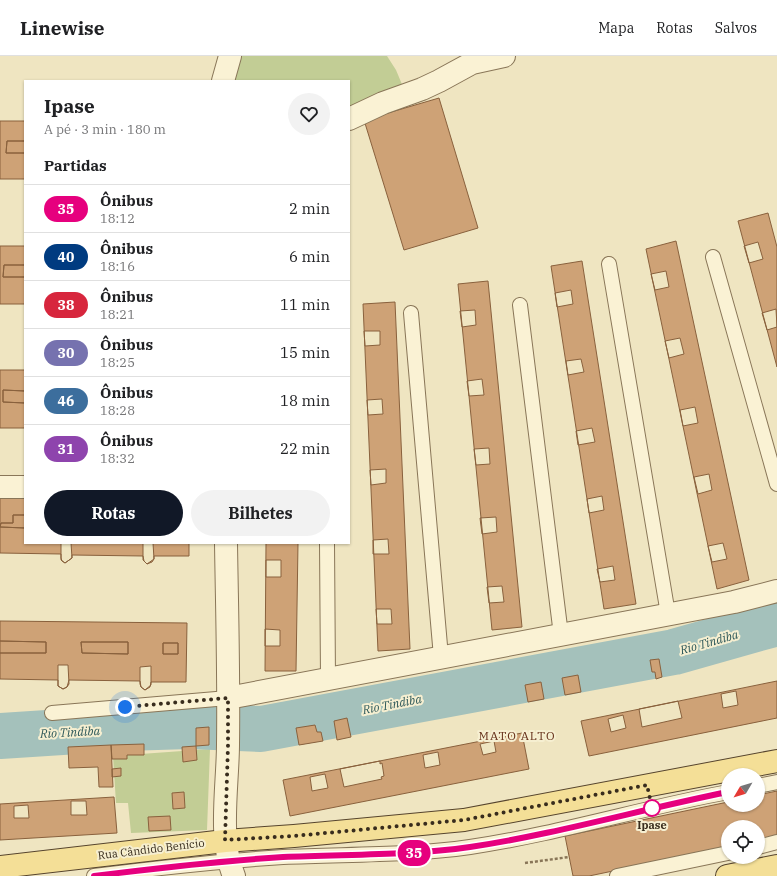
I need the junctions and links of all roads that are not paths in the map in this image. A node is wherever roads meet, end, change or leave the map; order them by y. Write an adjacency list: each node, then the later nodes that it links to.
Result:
1 (230, 56): 3 (street)
2 (504, 56): 4 (street)
3 (223, 80)
4 (350, 119)
5 (713, 257): 9 (lane)
6 (609, 264): 15 (lane)
7 (520, 305): 16 (lane)
8 (411, 313): 17 (lane)
9 (777, 484)
10 (0, 487): 11 (street)
11 (24, 487)
12 (226, 544): 19 (street)
13 (327, 544): 18 (lane)
14 (777, 591): 15 (street)
15 (668, 614): 16 (street)
16 (561, 635): 17 (street)
17 (441, 657): 18 (street)
18 (328, 679): 19 (street)
19 (228, 708): 20 (lane); 28 (street)
20 (52, 713)
21 (777, 761): 28 (main road, Rua Cândido Benício)
22 (777, 782): 23 (lane)
23 (765, 785)
24 (721, 794): 28 (lane)
25 (777, 842): 26 (lane)
26 (765, 845)
27 (721, 854): 32 (lane)
28 (229, 859): 30 (main road, Rua Cândido Benício); 31 (lane)
29 (777, 866): 33 (main road)
30 (0, 867)
31 (94, 876)
32 (617, 876)
33 (727, 876)

